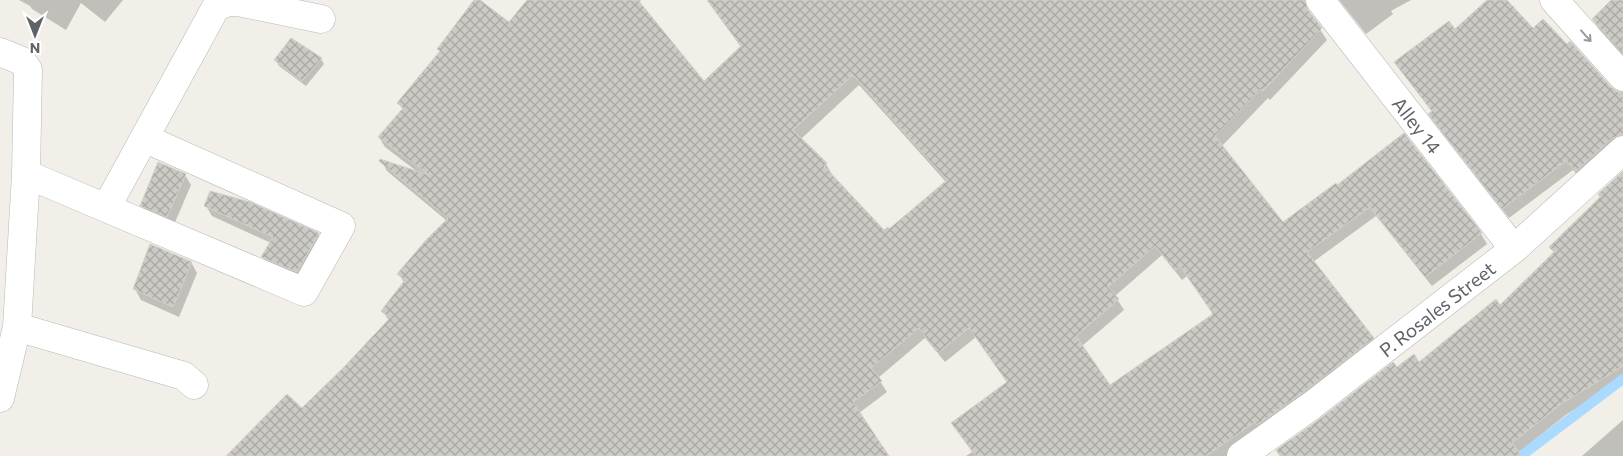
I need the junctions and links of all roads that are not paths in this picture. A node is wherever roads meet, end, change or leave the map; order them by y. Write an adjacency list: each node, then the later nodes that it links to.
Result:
1 (1320, 0): 12 (street, Alley 14)
2 (1554, 0): 6 (street, one-way to 6)
3 (228, 1): 4 (street); 7 (street)
4 (321, 19)
5 (0, 52): 9 (street)
6 (1623, 76)
7 (144, 138): 10 (street); 10 (street)
8 (1623, 150): 12 (street, P. Rosales Street)
9 (26, 174): 10 (street); 11 (street)
10 (106, 208)
11 (11, 232): 13 (street)
12 (1514, 249): 16 (street, P. Rosales Street)
13 (17, 327): 14 (street); 15 (street)
14 (194, 385)
15 (0, 398)
16 (1241, 456)

